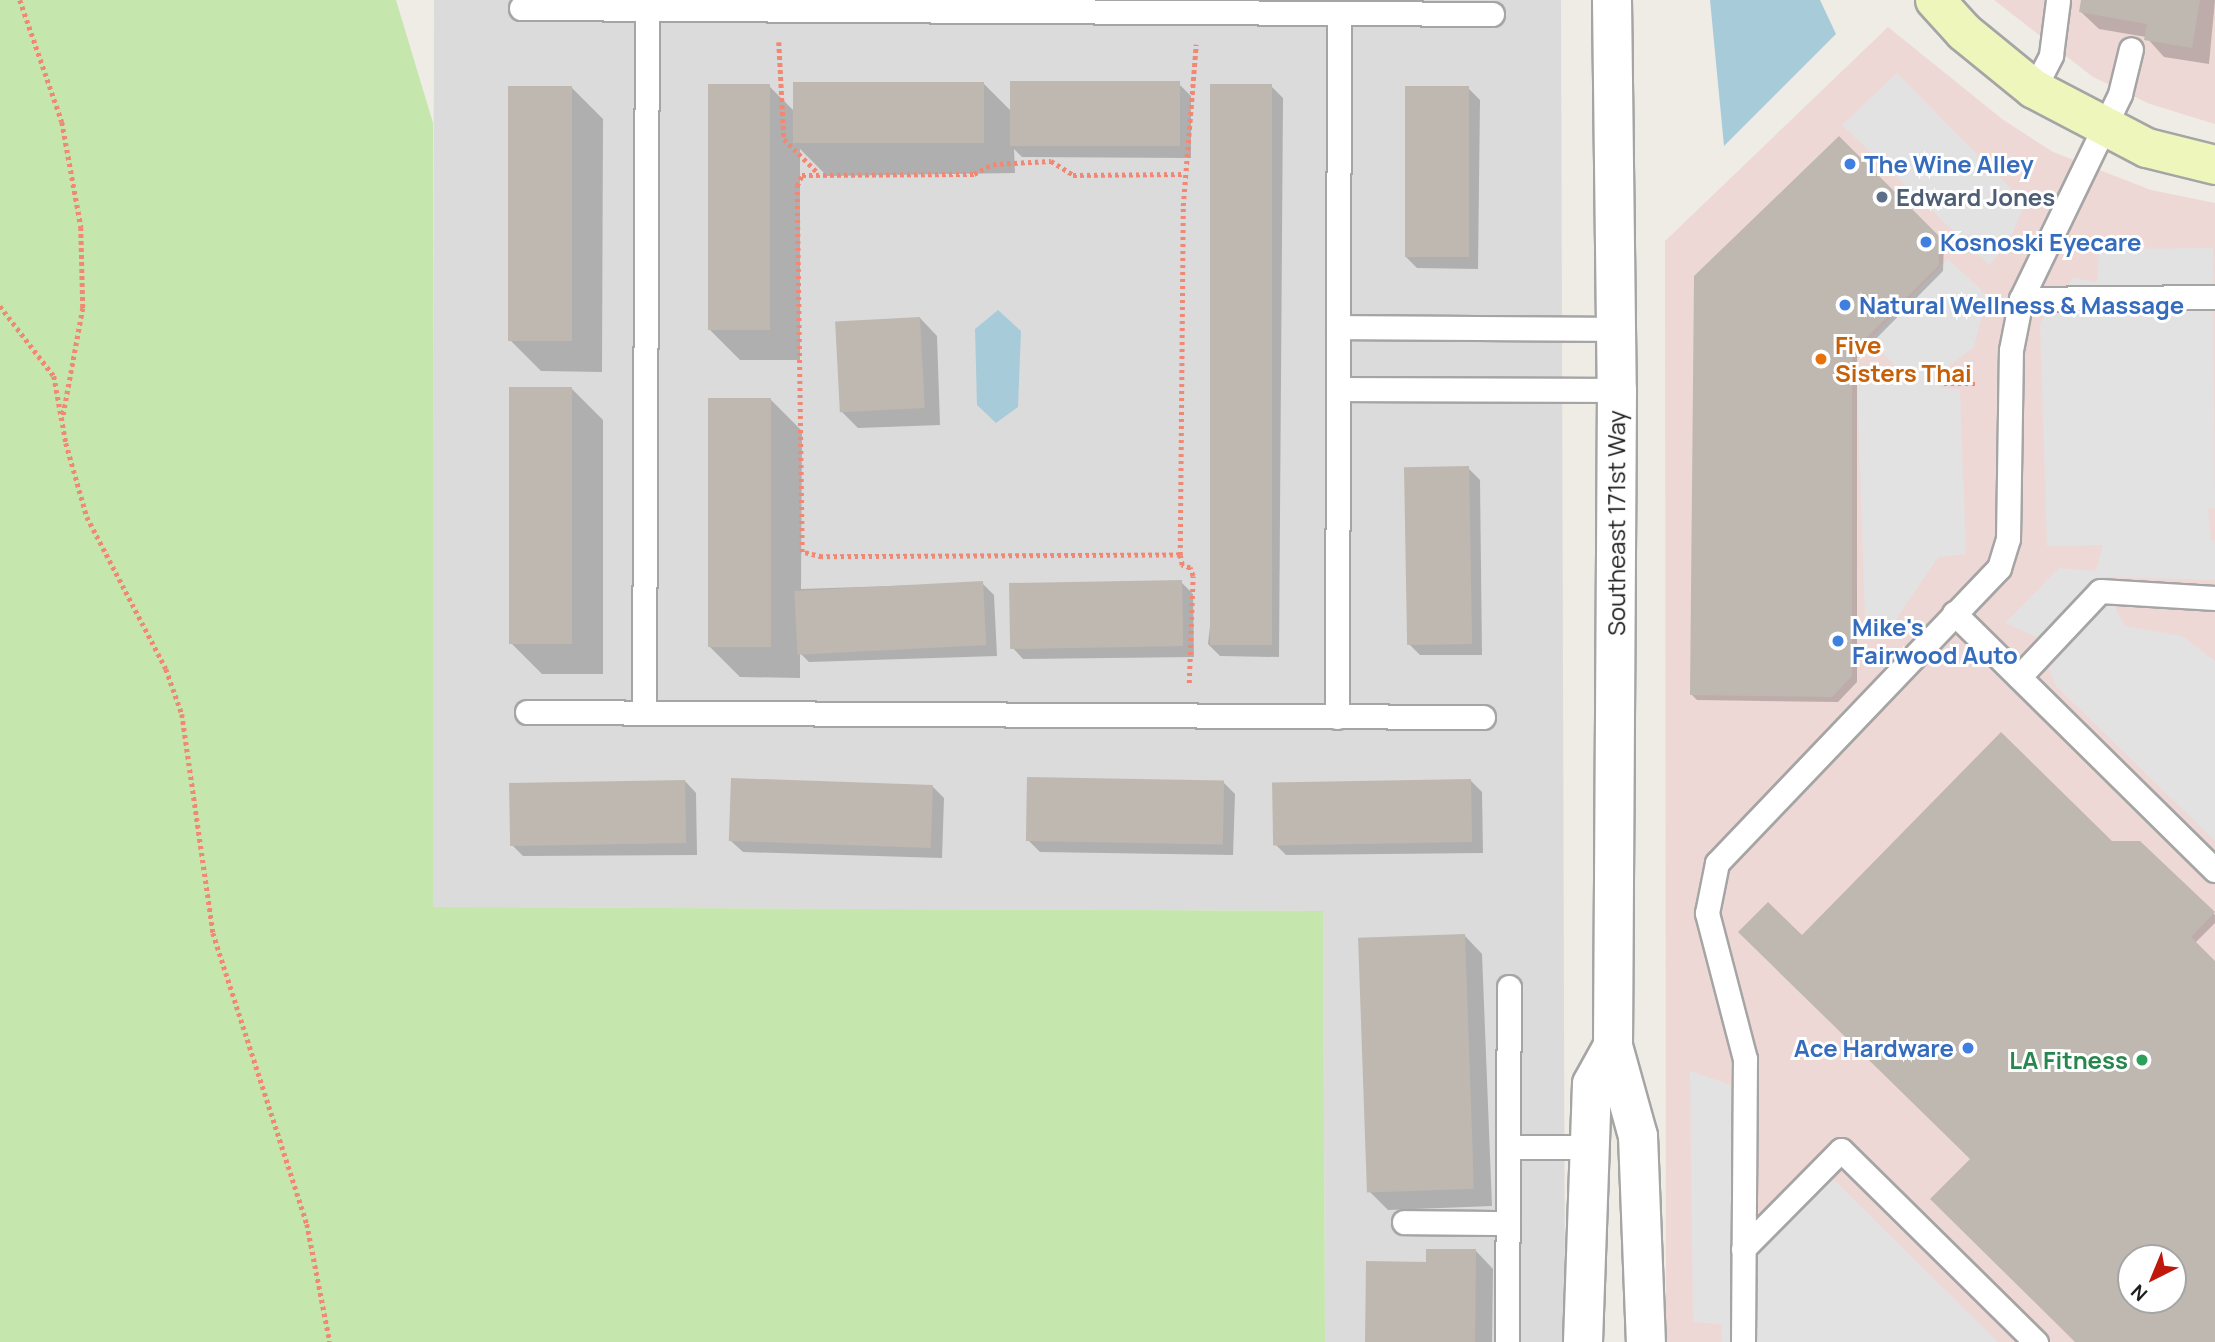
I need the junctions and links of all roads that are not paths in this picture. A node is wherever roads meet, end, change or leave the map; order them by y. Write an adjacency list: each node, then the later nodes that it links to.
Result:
1 (1612, 0): 15 (street, Southeast 171st Way)
2 (1934, 0): 9 (street)
3 (2058, 0): 9 (lane)
4 (521, 8): 5 (lane)
5 (647, 9): 6 (lane); 22 (lane)
6 (1339, 13): 7 (lane); 14 (lane)
7 (1492, 14)
8 (2131, 49): 10 (lane)
9 (2034, 89): 10 (street)
10 (2103, 128): 11 (street); 13 (lane)
11 (2215, 165)
12 (2215, 297): 13 (lane)
13 (2021, 299): 19 (lane)
14 (1338, 327): 15 (lane); 16 (lane)
15 (1615, 329): 17 (street, Southeast 171st Way)
16 (1338, 388): 17 (lane); 23 (lane)
17 (1616, 390): 27 (street, Southeast 171st Way)
18 (2215, 598): 20 (lane)
19 (1954, 613): 20 (lane); 32 (lane)
20 (2019, 677): 25 (lane)
21 (527, 712): 22 (lane)
22 (644, 712): 23 (lane)
23 (1337, 717): 24 (lane)
24 (1483, 717)
25 (2215, 870)
26 (1508, 987): 28 (lane)
27 (1613, 1046): 29 (street, Southeast 171st Way); 35 (street, Southeast 171st Way)
28 (1508, 1147): 29 (lane); 31 (lane)
29 (1588, 1147): 34 (street, Southeast 171st Way)
30 (1404, 1222): 31 (lane)
31 (1508, 1223): 33 (lane)
32 (1743, 1249): 36 (lane); 37 (lane)
33 (1507, 1342)
34 (1583, 1342)
35 (1646, 1342)
36 (1743, 1342)
37 (2036, 1342)

